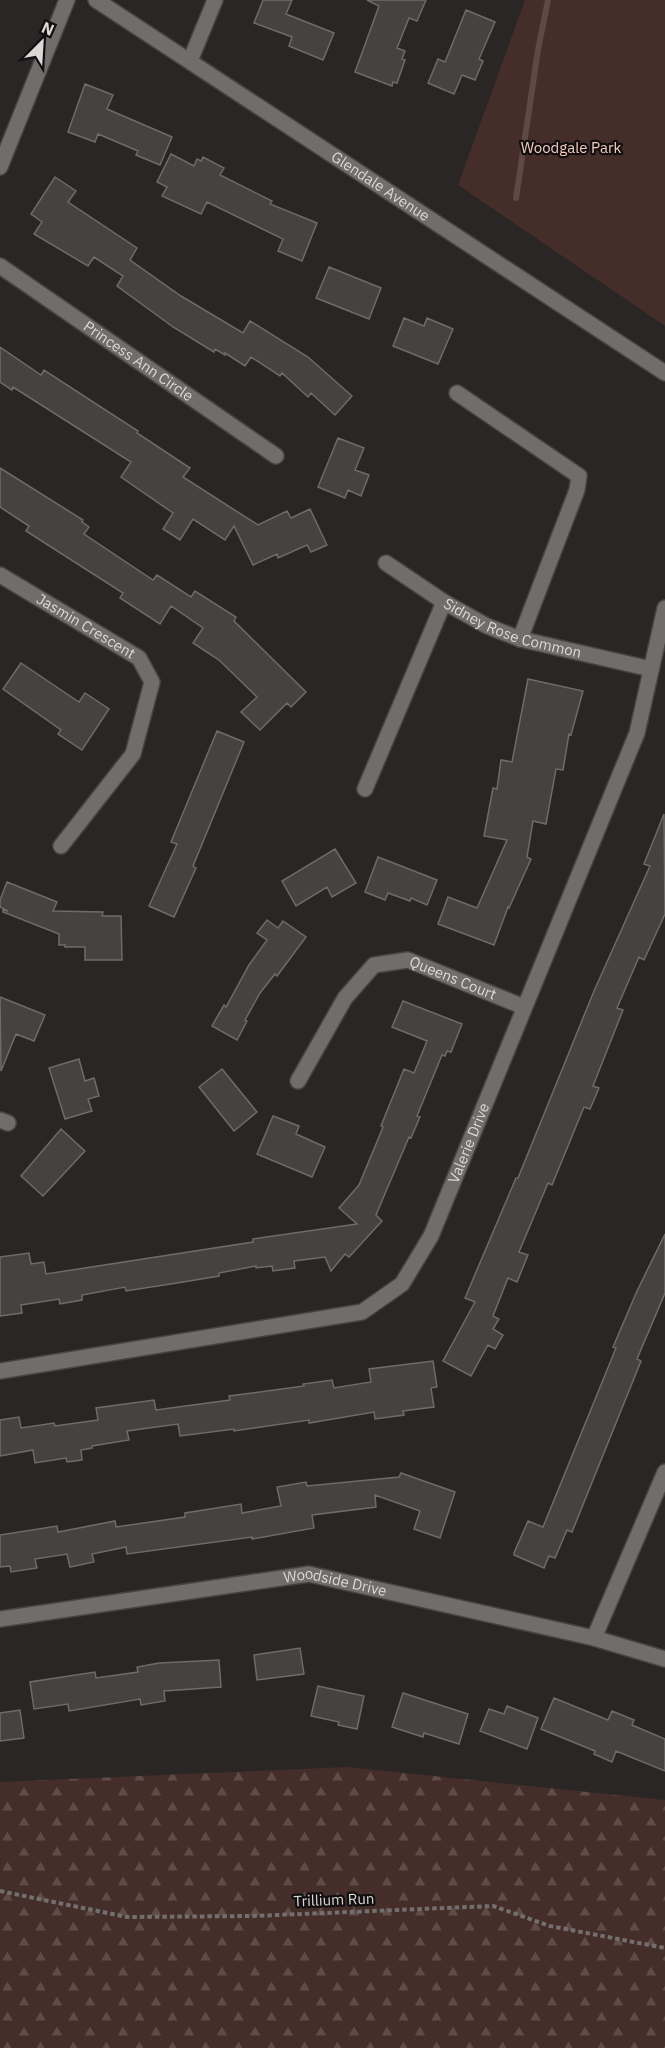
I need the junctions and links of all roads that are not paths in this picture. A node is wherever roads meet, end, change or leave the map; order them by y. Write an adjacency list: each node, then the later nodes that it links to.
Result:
1 (67, 0): 5 (street)
2 (96, 0): 4 (street, Glendale Avenue)
3 (214, 0): 4 (street)
4 (190, 61): 7 (street, Glendale Avenue)
5 (0, 167)
6 (0, 266): 9 (street, Princess Ann Circle)
7 (665, 372)
8 (457, 393): 14 (street)
9 (276, 456)
10 (386, 563): 12 (street, Sidney Rose Common)
11 (0, 575): 17 (street, Jasmin Crescent)
12 (444, 602): 14 (street, Sidney Rose Common); 16 (street)
13 (665, 608): 15 (street, Valerie Drive)
14 (520, 639): 15 (street, Sidney Rose Common)
15 (651, 669): 18 (street, Valerie Drive)
16 (365, 789)
17 (61, 846)
18 (524, 1007): 19 (street, Queens Court); 20 (street, Valerie Drive)
19 (298, 1081)
20 (0, 1371)
21 (665, 1472): 23 (street)
22 (0, 1619): 23 (street, Woodside Drive)
23 (594, 1638): 24 (street, Woodside Drive)
24 (665, 1659)

